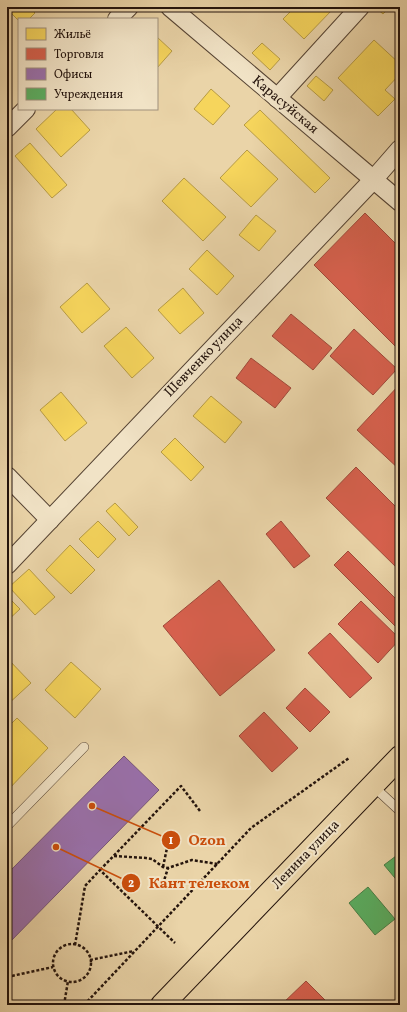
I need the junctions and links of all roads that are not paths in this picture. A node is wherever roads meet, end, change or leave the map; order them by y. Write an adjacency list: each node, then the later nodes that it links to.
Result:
1 (130, 7): 4 (street)
2 (170, 7): 5 (street, Карасуйская)
3 (360, 7): 5 (street)
4 (118, 18)
5 (277, 98): 9 (street, Карасуйская)
6 (25, 110): 7 (street)
7 (7, 128)
8 (400, 149): 9 (street, Шевченко улица)
9 (373, 180): 10 (street, Карасуйская); 12 (street, Шевченко улица)
10 (400, 202)
11 (7, 476): 12 (street)
12 (50, 520): 13 (street, Шевченко улица)
13 (7, 565)
14 (84, 746): 18 (lane)
15 (400, 757): 16 (main road, Ленина улица)
16 (373, 786): 17 (lane); 19 (main road, Ленина улица)
17 (400, 811)
18 (7, 826)
19 (162, 1005)

